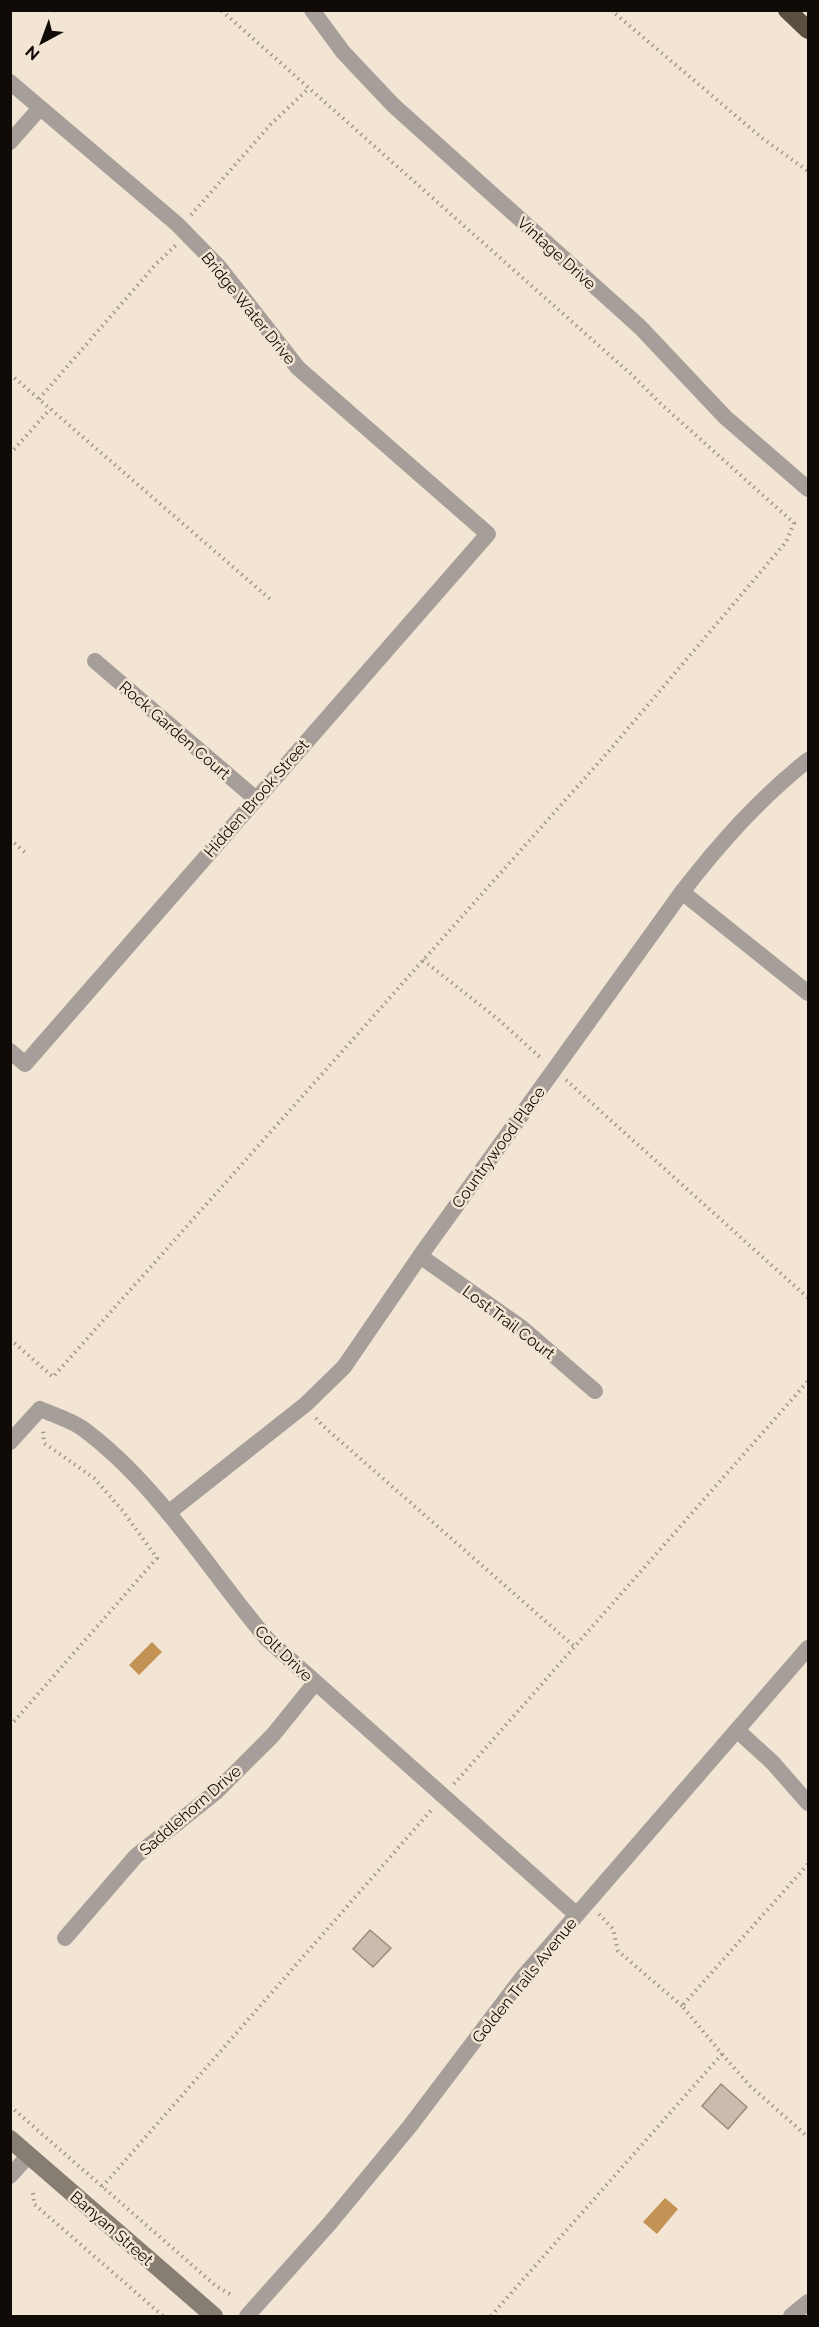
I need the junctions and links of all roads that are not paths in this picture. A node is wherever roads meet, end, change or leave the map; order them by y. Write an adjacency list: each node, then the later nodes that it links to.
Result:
1 (312, 10): 7 (street, Vintage Drive)
2 (787, 10): 3 (highway)
3 (808, 30)
4 (10, 82): 5 (street, Bridge Water Drive)
5 (40, 108): 6 (street); 8 (street, Bridge Water Drive)
6 (10, 142)
7 (808, 489)
8 (488, 534): 11 (street, Hidden Brook Street)
9 (95, 661): 11 (street, Rock Garden Court)
10 (808, 760): 12 (street, Countrywood Place)
11 (256, 799): 14 (street, Hidden Brook Street)
12 (682, 892): 13 (street); 15 (street, Countrywood Place)
13 (808, 993)
14 (10, 1051)
15 (420, 1256): 16 (street, Lost Trail Court); 18 (street, Countrywood Place)
16 (595, 1391)
17 (10, 1442): 18 (street, Colt Drive)
18 (168, 1513): 20 (street, Colt Drive)
19 (808, 1648): 21 (street, Golden Trails Avenue)
20 (315, 1683): 23 (street, Colt Drive); 24 (street, Saddlehorn Drive)
21 (738, 1731): 22 (street); 23 (street, Golden Trails Avenue)
22 (808, 1803)
23 (582, 1909): 30 (street, Golden Trails Avenue)
24 (65, 1938)
25 (10, 2139): 26 (street, Banyan Street)
26 (29, 2155): 27 (street); 29 (street, Banyan Street)
27 (10, 2176)
28 (808, 2302): 31 (street)
29 (214, 2316)
30 (247, 2316)
31 (791, 2316)

